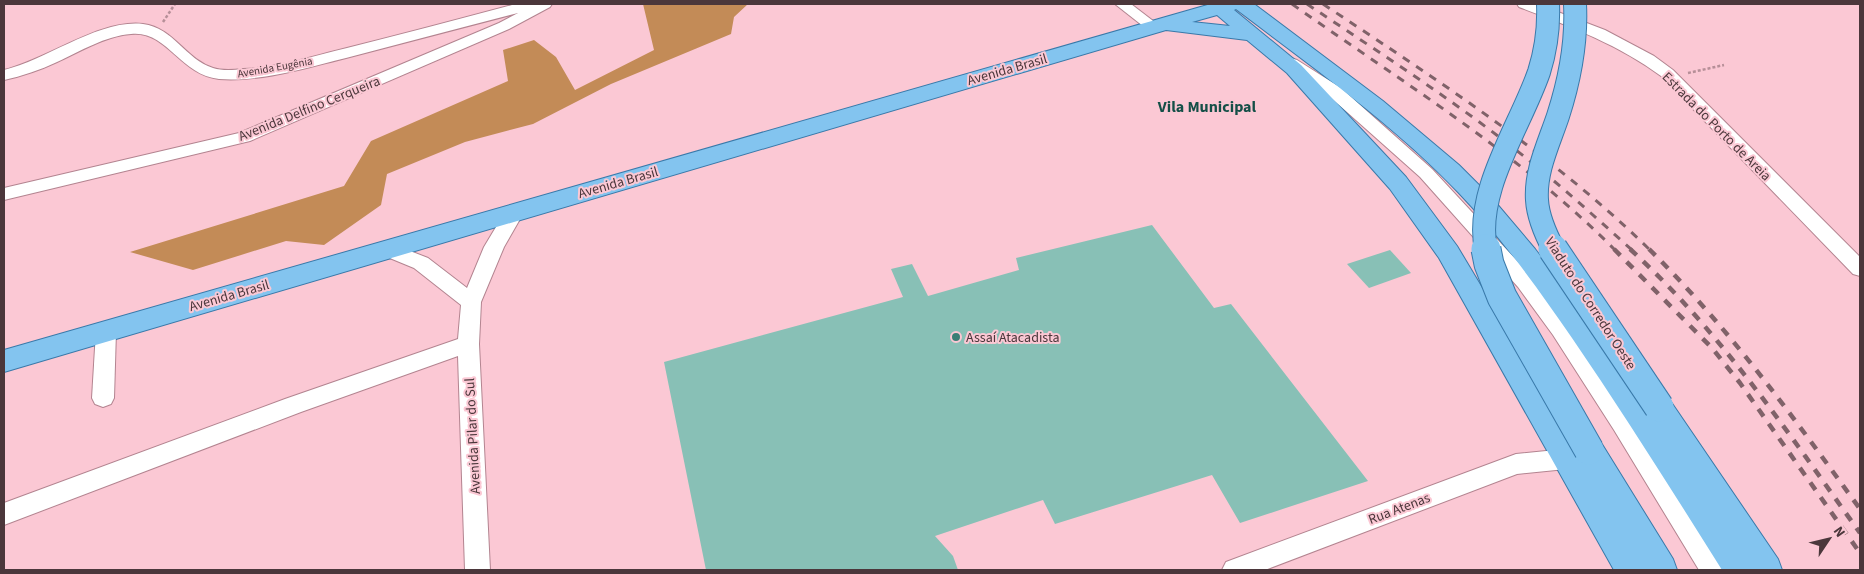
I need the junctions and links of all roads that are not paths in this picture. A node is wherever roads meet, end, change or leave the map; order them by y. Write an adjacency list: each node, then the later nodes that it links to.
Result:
1 (533, 4): 10 (street, Avenida Eugênia)
2 (545, 4): 11 (street, Avenida Delfino Cerqueira)
3 (1122, 4): 8 (street)
4 (1524, 4): 15 (street, Estrada do Porto de Areia)
5 (1548, 4): 22 (main road, bridge)
6 (1575, 4): 30 (main road, Viaduto do Corredor Oeste, bridge)
7 (1227, 5): 8 (main road, Avenida Brasil); 9 (main road); 16 (main road)
8 (1153, 27): 9 (main road); 12 (main road, Avenida Brasil)
9 (1261, 42): 13 (street); 22 (main road)
10 (4, 75)
11 (4, 194)
12 (515, 212): 14 (main road, Avenida Brasil); 17 (street, Avenida Pilar do Sul)
13 (1482, 236): 16 (street); 28 (street)
14 (386, 249): 17 (street); 18 (main road, Avenida Brasil)
15 (1860, 269)
16 (1540, 274): 29 (main road)
17 (472, 302): 19 (street, Avenida Pilar do Sul)
18 (106, 331): 20 (main road, Avenida Brasil); 21 (street)
19 (468, 344): 23 (street); 24 (street, Avenida Pilar do Sul)
20 (4, 360)
21 (102, 398)
22 (1578, 454): 25 (street, Rua Atenas); 26 (main road); 27 (main road)
23 (4, 514)
24 (478, 570)
25 (1235, 570)
26 (1632, 570)
27 (1661, 570)
28 (1712, 570)
29 (1740, 570)
30 (1766, 570)

